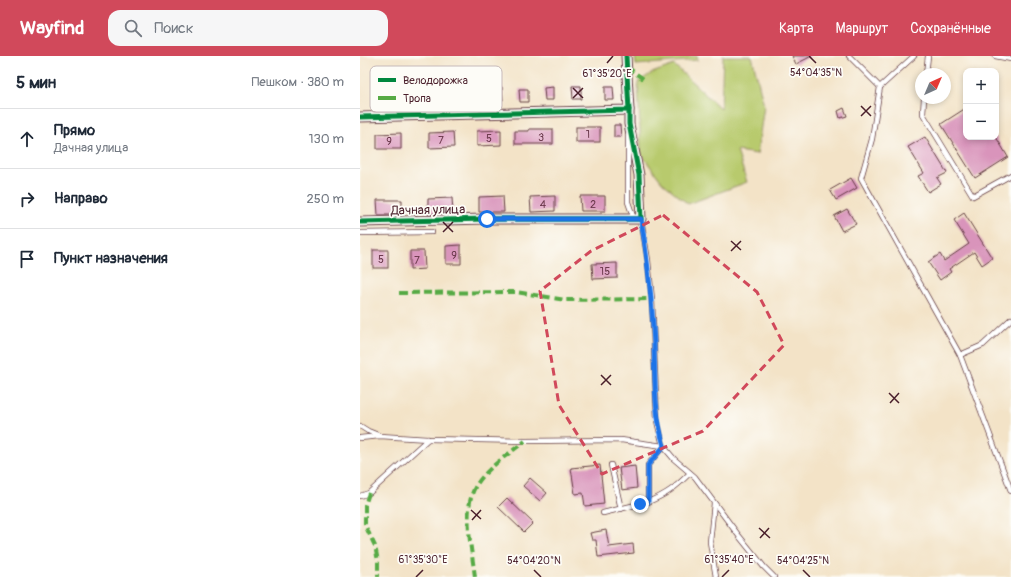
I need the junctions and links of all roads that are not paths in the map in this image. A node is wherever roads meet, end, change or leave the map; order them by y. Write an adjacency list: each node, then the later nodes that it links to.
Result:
1 (626, 56): 10 (street)
2 (849, 56): 8 (lane)
3 (914, 56): 8 (lane)
4 (928, 56): 7 (lane)
5 (995, 56): 6 (lane)
6 (1011, 60)
7 (927, 68)
8 (880, 88): 18 (lane)
9 (924, 104): 12 (lane)
10 (629, 110): 11 (street); 13 (street)
11 (360, 117)
12 (1011, 176)
13 (637, 219): 14 (street, Дачная улица); 23 (lane)
14 (360, 222)
15 (432, 232): 16 (lane)
16 (360, 233)
17 (1011, 319): 18 (lane)
18 (960, 355): 26 (lane)
19 (360, 426): 20 (lane)
20 (380, 436): 21 (lane); 22 (lane)
21 (360, 438)
22 (428, 439): 23 (lane); 27 (lane)
23 (664, 446): 25 (lane); 28 (lane)
24 (611, 465): 30 (lane)
25 (690, 473): 28 (lane); 29 (lane)
26 (1011, 491)
27 (360, 496)
28 (648, 502): 30 (lane)
29 (714, 502): 32 (lane); 33 (lane)
30 (621, 509): 31 (lane)
31 (603, 513)
32 (716, 577)
33 (774, 577)

